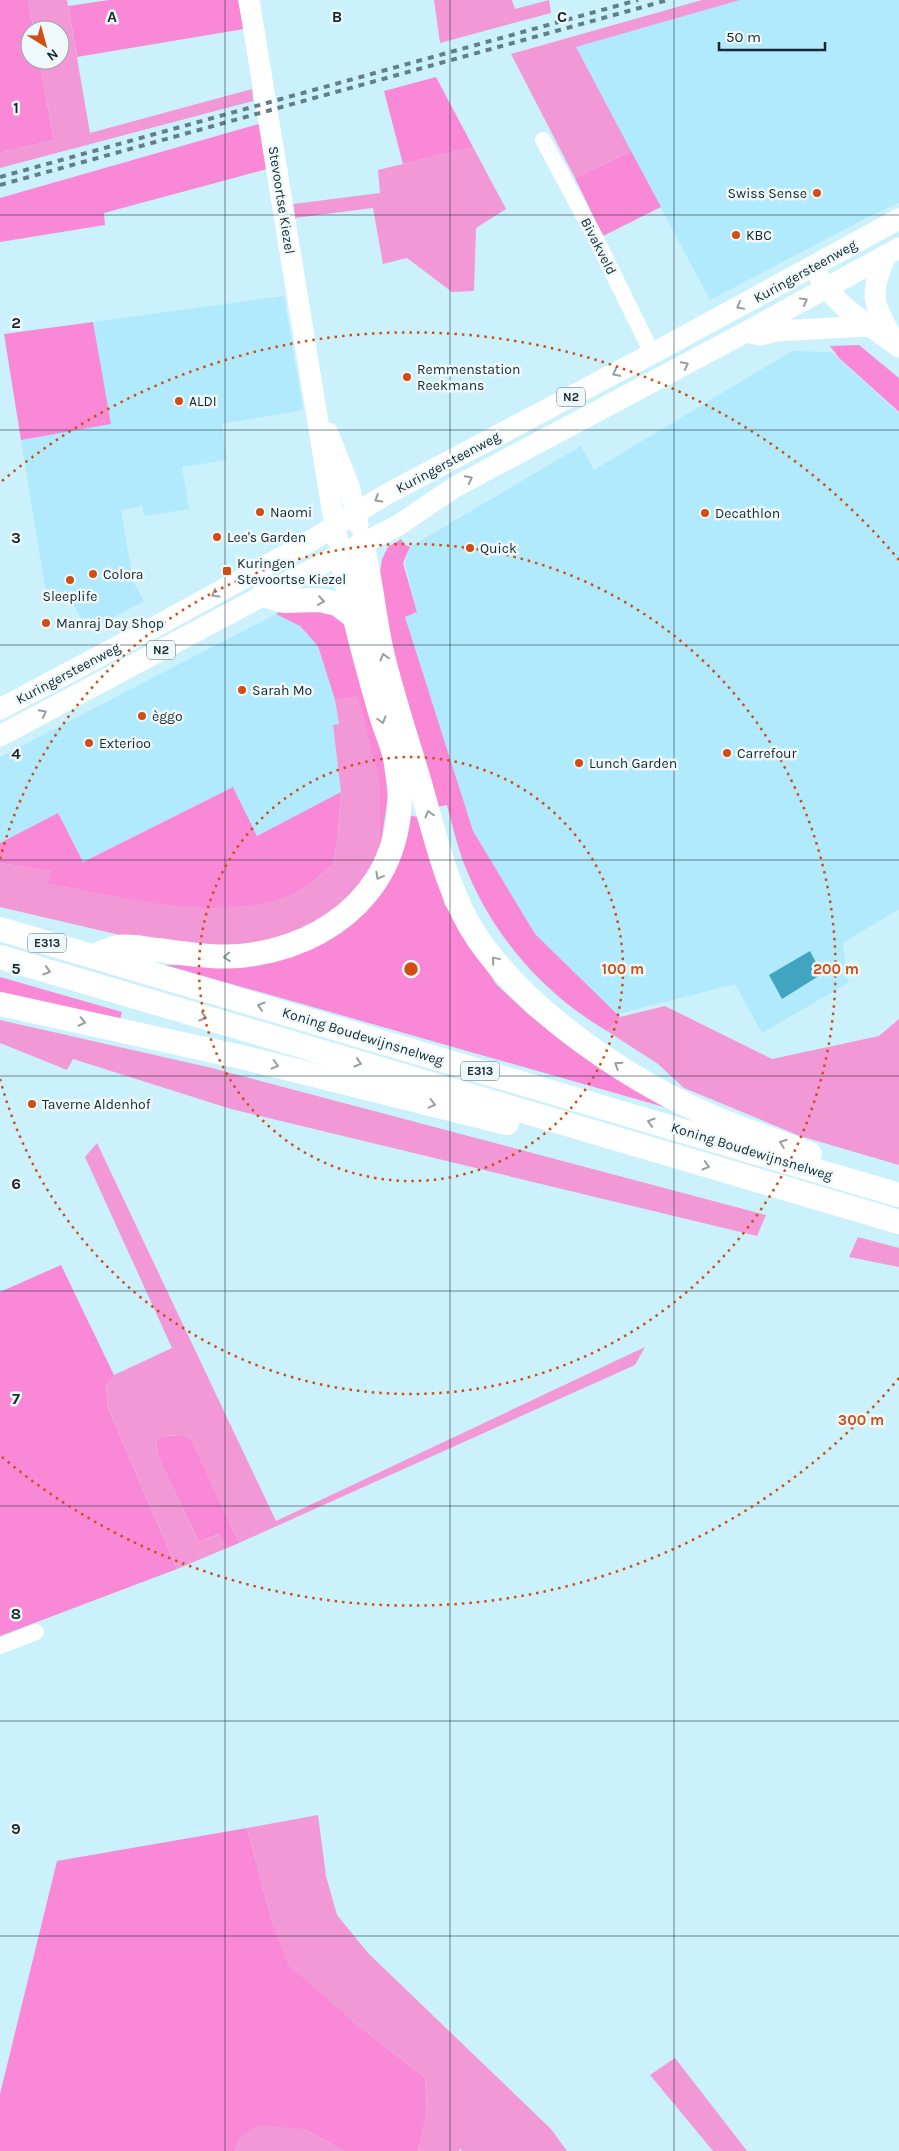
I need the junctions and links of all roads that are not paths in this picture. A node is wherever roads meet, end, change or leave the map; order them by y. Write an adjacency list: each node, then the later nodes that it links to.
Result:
1 (249, 0): 11 (main road, Stevoortse Kiezel)
2 (543, 140): 10 (street, Bivakveld)
3 (899, 219): 5 (main road, Kuringersteenweg / N2)
4 (892, 251): 6 (main road, Kuringersteenweg / N2); 9 (main road)
5 (813, 267): 6 (main road); 10 (main road, Kuringersteenweg / N2, one-way to 10)
6 (826, 289): 7 (main road); 8 (main road, Kuringersteenweg / N2, one-way to 6)
7 (870, 326): 8 (main road); 9 (main road)
8 (746, 332): 14 (main road, Kuringersteenweg / N2, one-way to 8)
9 (897, 345)
10 (652, 354): 12 (main road, Kuringersteenweg / N2, one-way to 12)
11 (314, 400): 12 (main road, Stevoortse Kiezel); 13 (main road, Stevoortse Kiezel)
12 (356, 513): 13 (main road, Kuringersteenweg / N2); 14 (main road, Stevoortse Kiezel)
13 (334, 527): 15 (main road, Stevoortse Kiezel); 18 (main road, Kuringersteenweg / N2, one-way to 18)
14 (362, 543): 15 (main road, Kuringersteenweg / N2); 25 (highway, one-way to 14)
15 (341, 554): 16 (main road, Kuringersteenweg / N2); 17 (highway)
16 (263, 595): 17 (highway, one-way to 17); 19 (main road, Kuringersteenweg / N2, one-way to 16)
17 (353, 616): 21 (highway, one-way to 21)
18 (0, 709)
19 (0, 736)
20 (0, 929): 21 (highway, Koning Boudewijnsnelweg / E313)
21 (94, 956): 25 (highway, Koning Boudewijnsnelweg / E313, one-way to 21)
22 (0, 957): 24 (highway, Koning Boudewijnsnelweg / E313, one-way to 24)
23 (0, 1004): 24 (highway, one-way to 24)
24 (582, 1129): 27 (highway, Koning Boudewijnsnelweg / E313, one-way to 27)
25 (866, 1185): 26 (highway, Koning Boudewijnsnelweg / E313)
26 (899, 1195)
27 (899, 1222)
28 (36, 1632): 29 (street)
29 (0, 1646)

